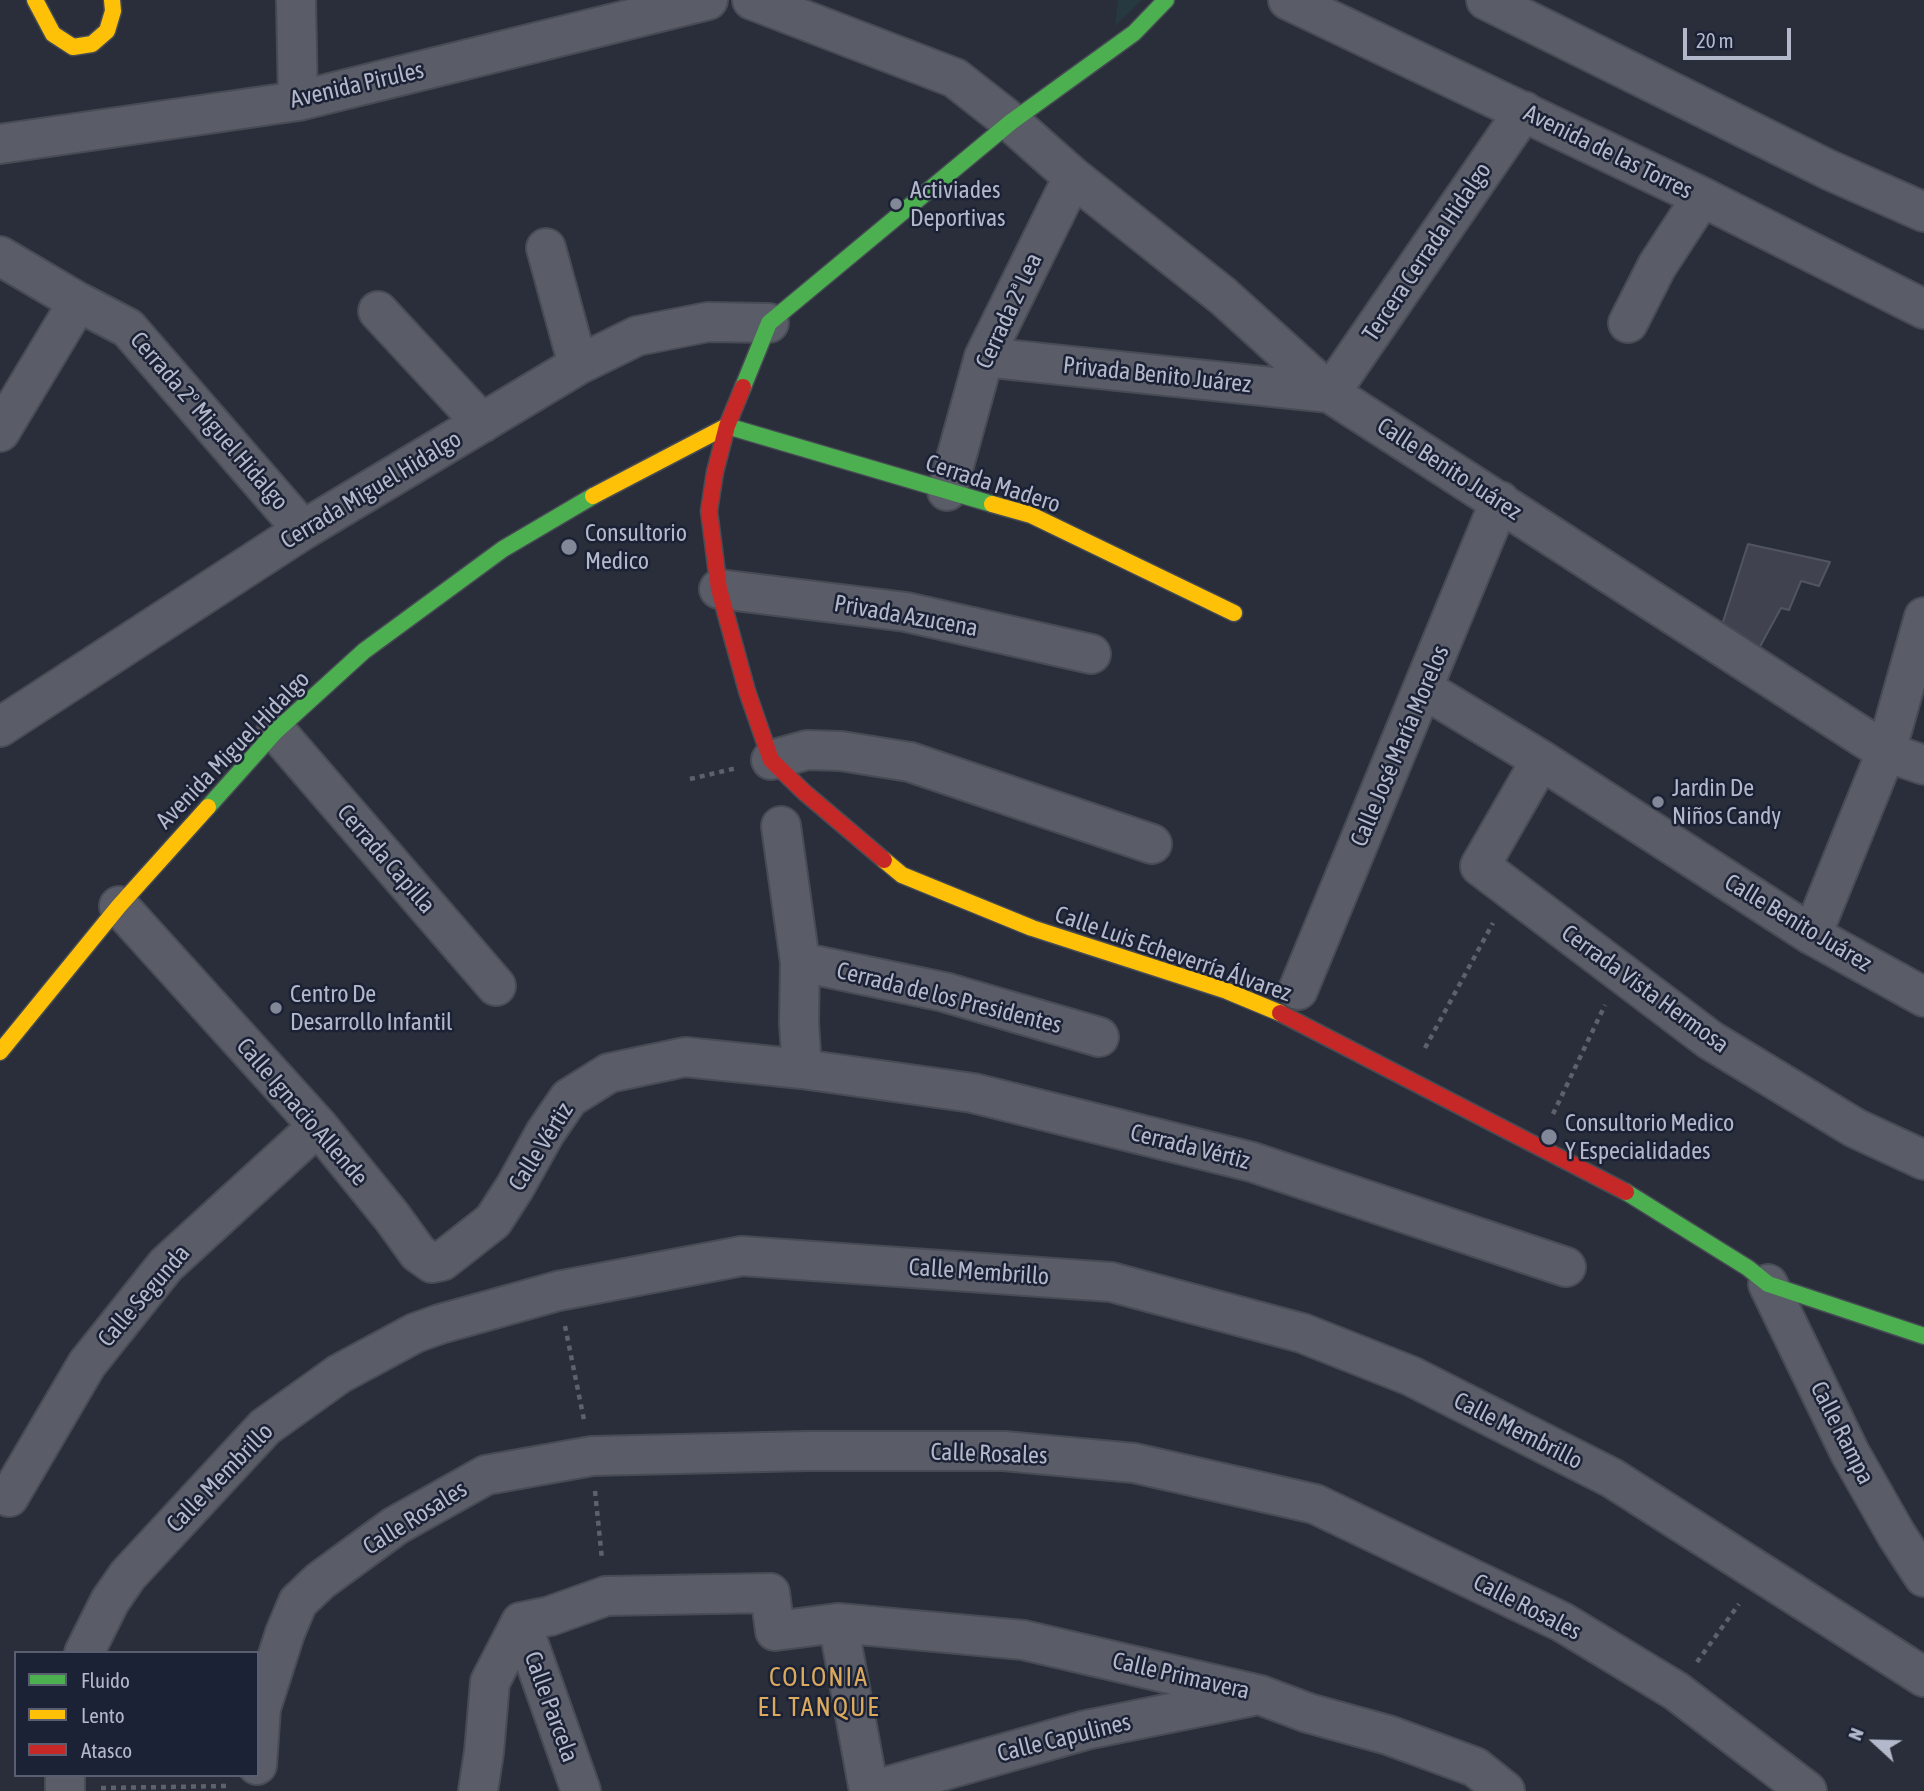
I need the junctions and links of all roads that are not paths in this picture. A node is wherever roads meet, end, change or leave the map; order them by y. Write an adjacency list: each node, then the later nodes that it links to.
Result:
1 (35, 0): 2 (street)
2 (112, 0)
3 (296, 0): 10 (street)
4 (708, 0): 9 (street, Avenida Pirules)
5 (752, 0): 12 (street)
6 (1166, 0): 12 (street)
7 (1288, 0): 11 (street, Avenida de las Torres)
8 (1486, 0): 16 (street)
9 (661, 6): 10 (street, Avenida Pirules)
10 (298, 101): 13 (street, Avenida Pirules)
11 (1524, 111): 15 (street, Avenida de las Torres); 26 (street, Tercera Cerrada Hidalgo)
12 (1011, 122): 14 (street, Calle Benito Juárez); 22 (street)
13 (0, 144)
14 (1073, 177): 24 (street, Cerrada 2ª Lea); 26 (street, Calle Benito Juárez)
15 (1702, 197): 20 (street, Avenida de las Torres); 23 (street)
16 (1924, 212)
17 (546, 248): 25 (street)
18 (0, 256): 19 (street, Cerrada 2º Miguel Hidalgo)
19 (78, 302): 29 (street); 32 (street, Cerrada 2º Miguel Hidalgo)
20 (1924, 309)
21 (378, 311): 27 (street)
22 (769, 323): 25 (street, Cerrada Miguel Hidalgo); 28 (street, Calle Luis Echeverría Álvarez)
23 (1628, 323)
24 (984, 356): 26 (street, Privada Benito Juárez); 30 (street, Cerrada 2ª Lea)
25 (578, 365): 27 (street, Cerrada Miguel Hidalgo)
26 (1330, 393): 31 (street, Calle Benito Juárez)
27 (482, 423): 32 (street, Cerrada Miguel Hidalgo)
28 (727, 426): 30 (street, Cerrada Madero); 33 (street, Calle Luis Echeverría Álvarez); 39 (street, Avenida Miguel Hidalgo)
29 (0, 432)
30 (947, 491): 34 (street, Cerrada Madero)
31 (1500, 501): 37 (street, Calle José María Morelos); 40 (street, Calle Benito Juárez)
32 (303, 530): 38 (street, Cerrada Miguel Hidalgo)
33 (719, 589): 36 (street, Privada Azucena); 41 (street, Calle Luis Echeverría Álvarez)
34 (1234, 613)
35 (1924, 617): 40 (street)
36 (1091, 654)
37 (1424, 689): 42 (street, Calle Benito Juárez); 50 (street, Calle José María Morelos)
38 (0, 727)
39 (276, 731): 46 (street, Avenida Miguel Hidalgo); 49 (street, Cerrada Capilla)
40 (1886, 752): 43 (street, Calle Benito Juárez); 47 (street)
41 (771, 760): 45 (street); 59 (street, Calle Luis Echeverría Álvarez)
42 (1541, 760): 47 (street, Calle Benito Juárez); 56 (street, Cerrada Vista Hermosa)
43 (1924, 765)
44 (780, 826): 48 (street)
45 (1152, 844)
46 (119, 906): 53 (street, Avenida Miguel Hidalgo); 55 (street, Calle Ignacio Allende)
47 (1812, 935): 51 (street, Calle Benito Juárez)
48 (800, 962): 52 (street, Cerrada de los Presidentes); 54 (street)
49 (496, 986)
50 (1298, 990)
51 (1924, 997)
52 (1099, 1037)
53 (0, 1052)
54 (802, 1069): 57 (street, Calle Vértiz); 58 (street, Cerrada Vértiz)
55 (318, 1126): 57 (street, Calle Ignacio Allende); 61 (street, Calle Segunda)
56 (1924, 1160)
57 (494, 1221)
58 (1566, 1267)
59 (1768, 1284): 60 (street, Calle Luis Echeverría Álvarez); 62 (street, Calle Rampa)
60 (1924, 1336)
61 (9, 1497)
62 (1924, 1577)
63 (606, 1596): 64 (street, Calle Parcela); 65 (street, Calle Primavera)
64 (520, 1622): 70 (street, Calle Parcela); 71 (street, Calle Parcela)
65 (838, 1623): 68 (street, Calle Primavera); 72 (street)
66 (85, 1651): 67 (street, Calle Membrillo)
67 (1924, 1677)
68 (1260, 1695): 72 (street, Calle Capulines); 73 (street, Calle Primavera)
69 (259, 1742): 74 (street, Calle Rosales)
70 (478, 1791)
71 (581, 1791)
72 (870, 1791)
73 (1505, 1791)
74 (1807, 1791)

